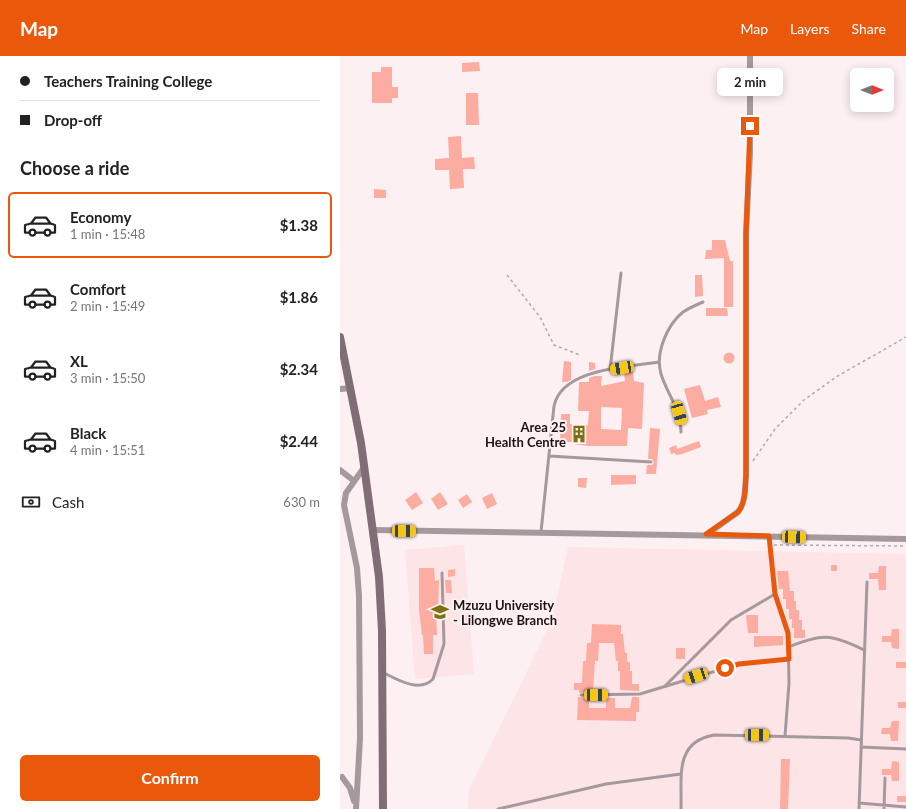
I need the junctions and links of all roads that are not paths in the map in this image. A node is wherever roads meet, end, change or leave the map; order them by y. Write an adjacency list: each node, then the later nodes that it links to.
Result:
1 (750, 56): 17 (street)
2 (621, 273): 6 (lane)
3 (702, 302): 5 (lane)
4 (340, 337): 7 (main road)
5 (659, 362): 6 (lane); 9 (lane)
6 (610, 370): 10 (lane)
7 (352, 388): 8 (street); 12 (main road)
8 (340, 389)
9 (681, 432)
10 (549, 456): 11 (lane); 16 (lane)
11 (650, 462)
12 (365, 466): 14 (street); 15 (main road)
13 (340, 470): 14 (street)
14 (354, 481): 39 (street)
15 (374, 530): 16 (street); 26 (main road)
16 (540, 532): 17 (street)
17 (706, 534): 18 (street)
18 (769, 536): 19 (street); 22 (lane)
19 (906, 539)
20 (442, 573): 26 (lane)
21 (867, 582): 24 (lane)
22 (775, 594): 23 (lane); 27 (lane)
23 (788, 647): 24 (lane); 25 (lane)
24 (864, 650): 30 (lane)
25 (789, 659): 27 (lane); 29 (lane)
26 (382, 673): 40 (main road)
27 (664, 686): 28 (lane)
28 (581, 695)
29 (785, 736): 30 (lane); 33 (lane)
30 (861, 740): 31 (lane)
31 (861, 747): 32 (lane); 36 (lane)
32 (906, 749)
33 (681, 774): 41 (lane); 42 (lane)
34 (341, 775): 39 (street)
35 (885, 778): 37 (lane)
36 (859, 803): 37 (lane); 43 (lane)
37 (884, 804): 38 (lane); 44 (lane)
38 (906, 807)
39 (355, 809)
40 (383, 809)
41 (498, 809)
42 (681, 809)
43 (859, 809)
44 (884, 809)

